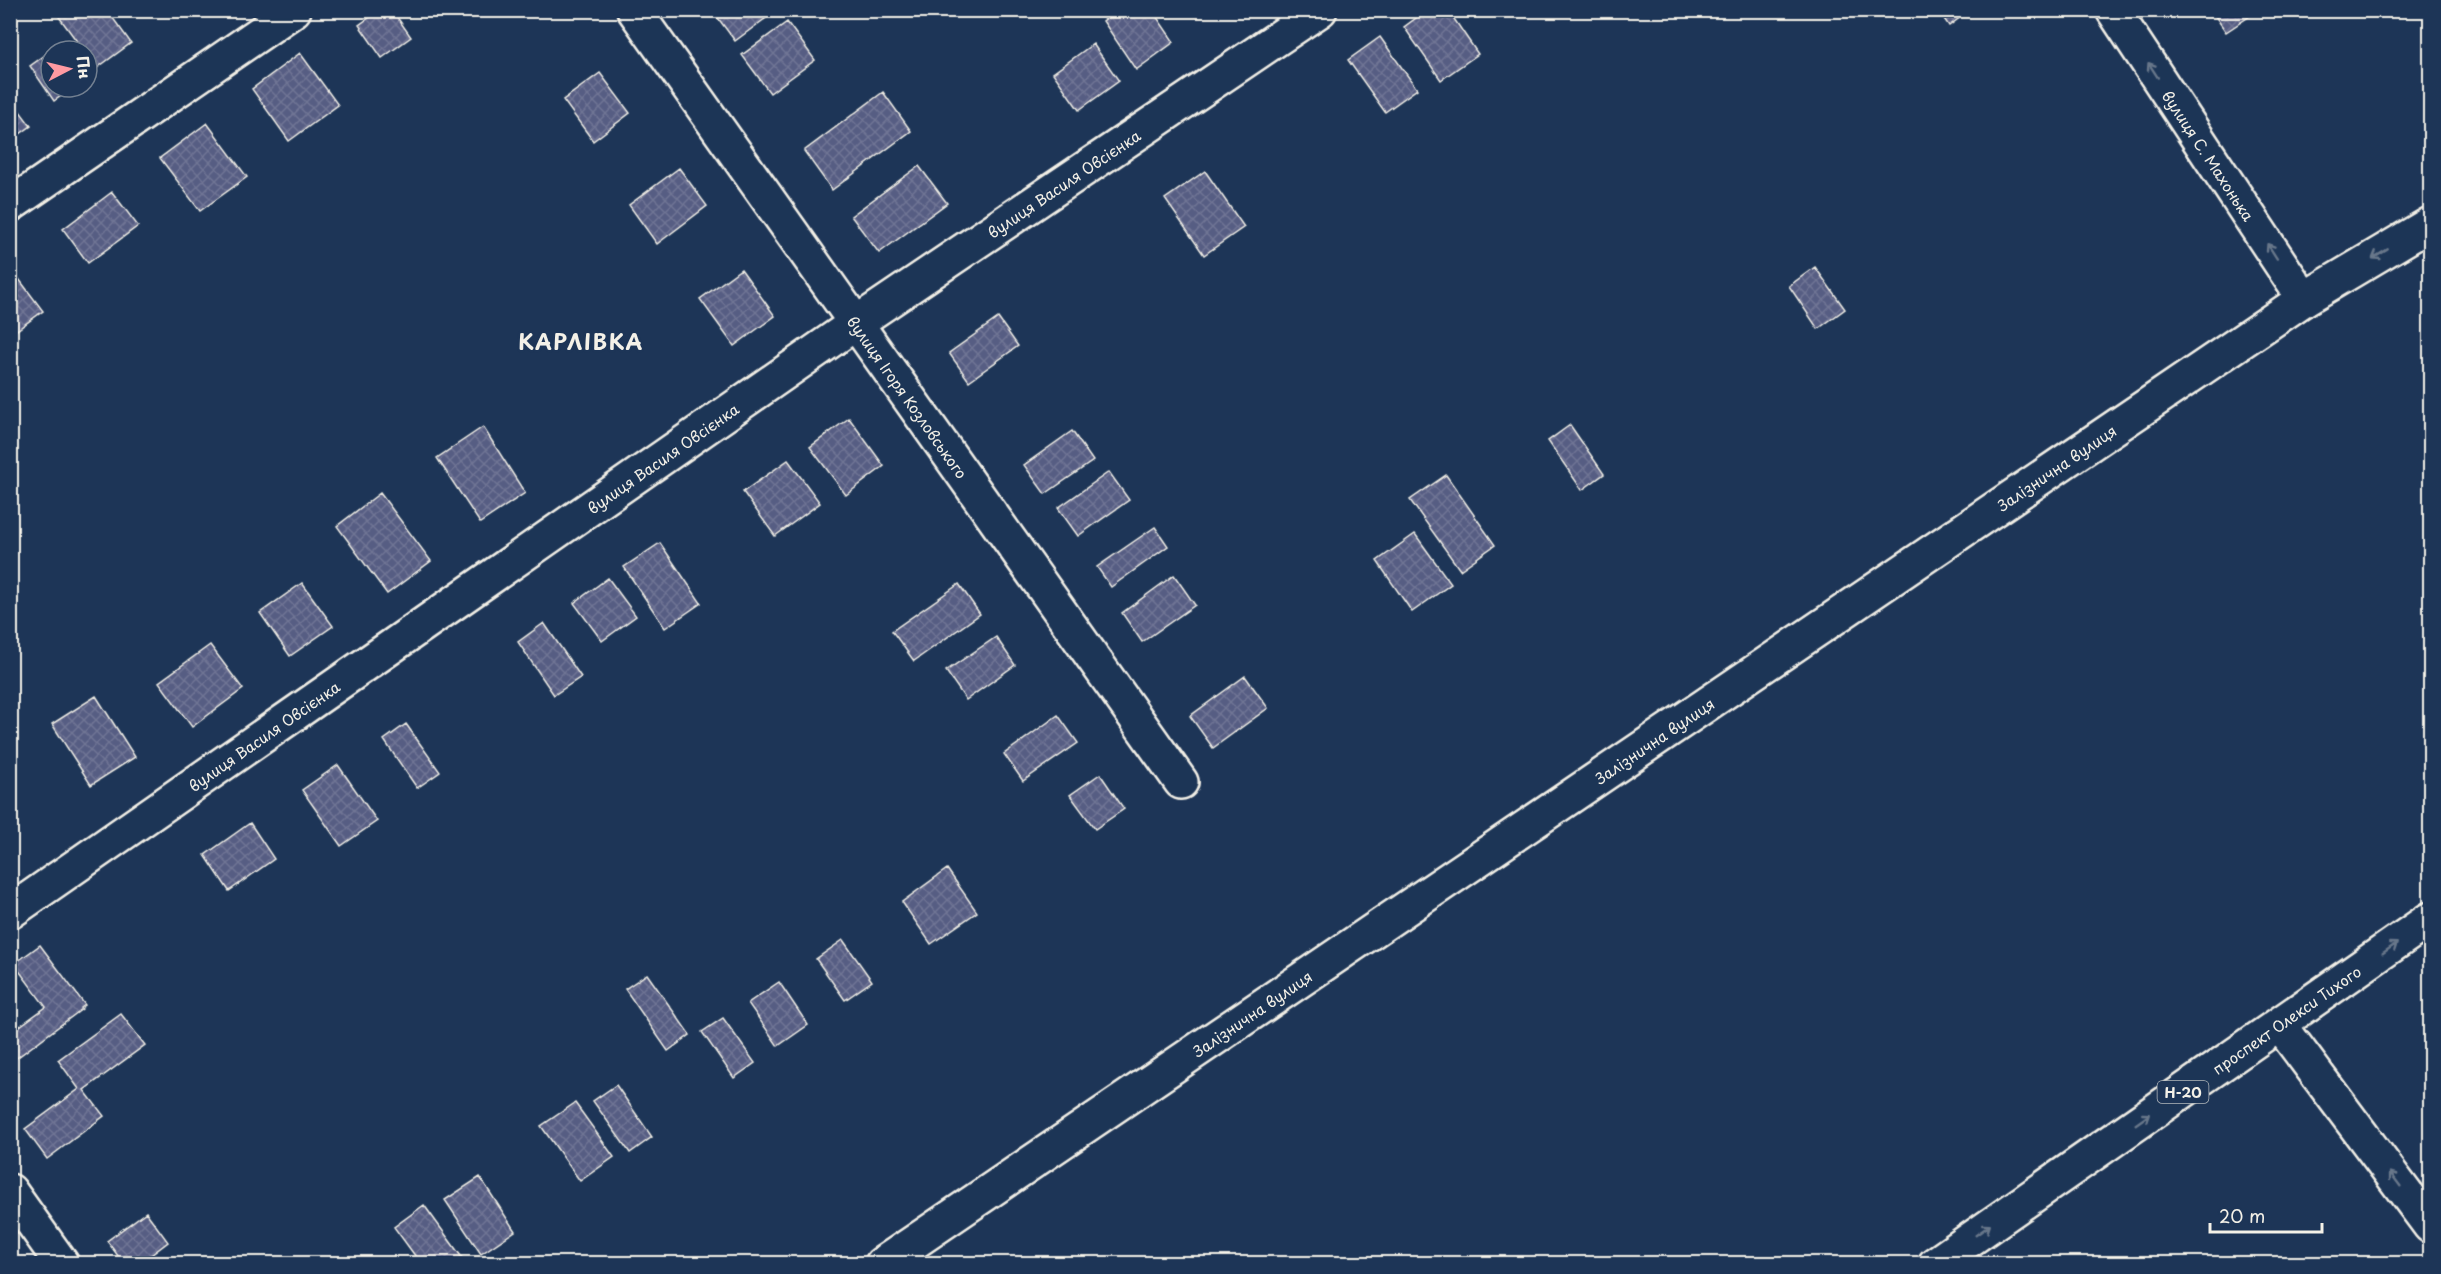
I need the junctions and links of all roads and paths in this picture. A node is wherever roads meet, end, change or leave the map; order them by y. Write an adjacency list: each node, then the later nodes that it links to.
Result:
1 (294, 10): 5 (street)
2 (634, 10): 8 (street, вулиця Ігоря Козловського)
3 (1320, 10): 8 (street, вулиця Василя Овсієнка)
4 (2113, 10): 7 (street, вулиця С. Махонька, one-way to 4)
5 (10, 205)
6 (2430, 224): 7 (street, Залізнична вулиця, one-way to 7)
7 (2304, 299): 16 (street, Залізнична вулиця)
8 (856, 323): 9 (street, вулиця Ігоря Козловського); 10 (street, вулиця Василя Овсієнка)
9 (1181, 782)
10 (10, 912)
11 (2430, 919): 12 (street, проспект Олекси Тихого / Н-20, one-way to 11)
12 (2280, 1025): 14 (street, one-way to 12); 17 (street, проспект Олекси Тихого / Н-20, one-way to 12)
13 (10, 1191): 15 (street)
14 (2430, 1226)
15 (62, 1263)
16 (882, 1263)
17 (1935, 1263)

